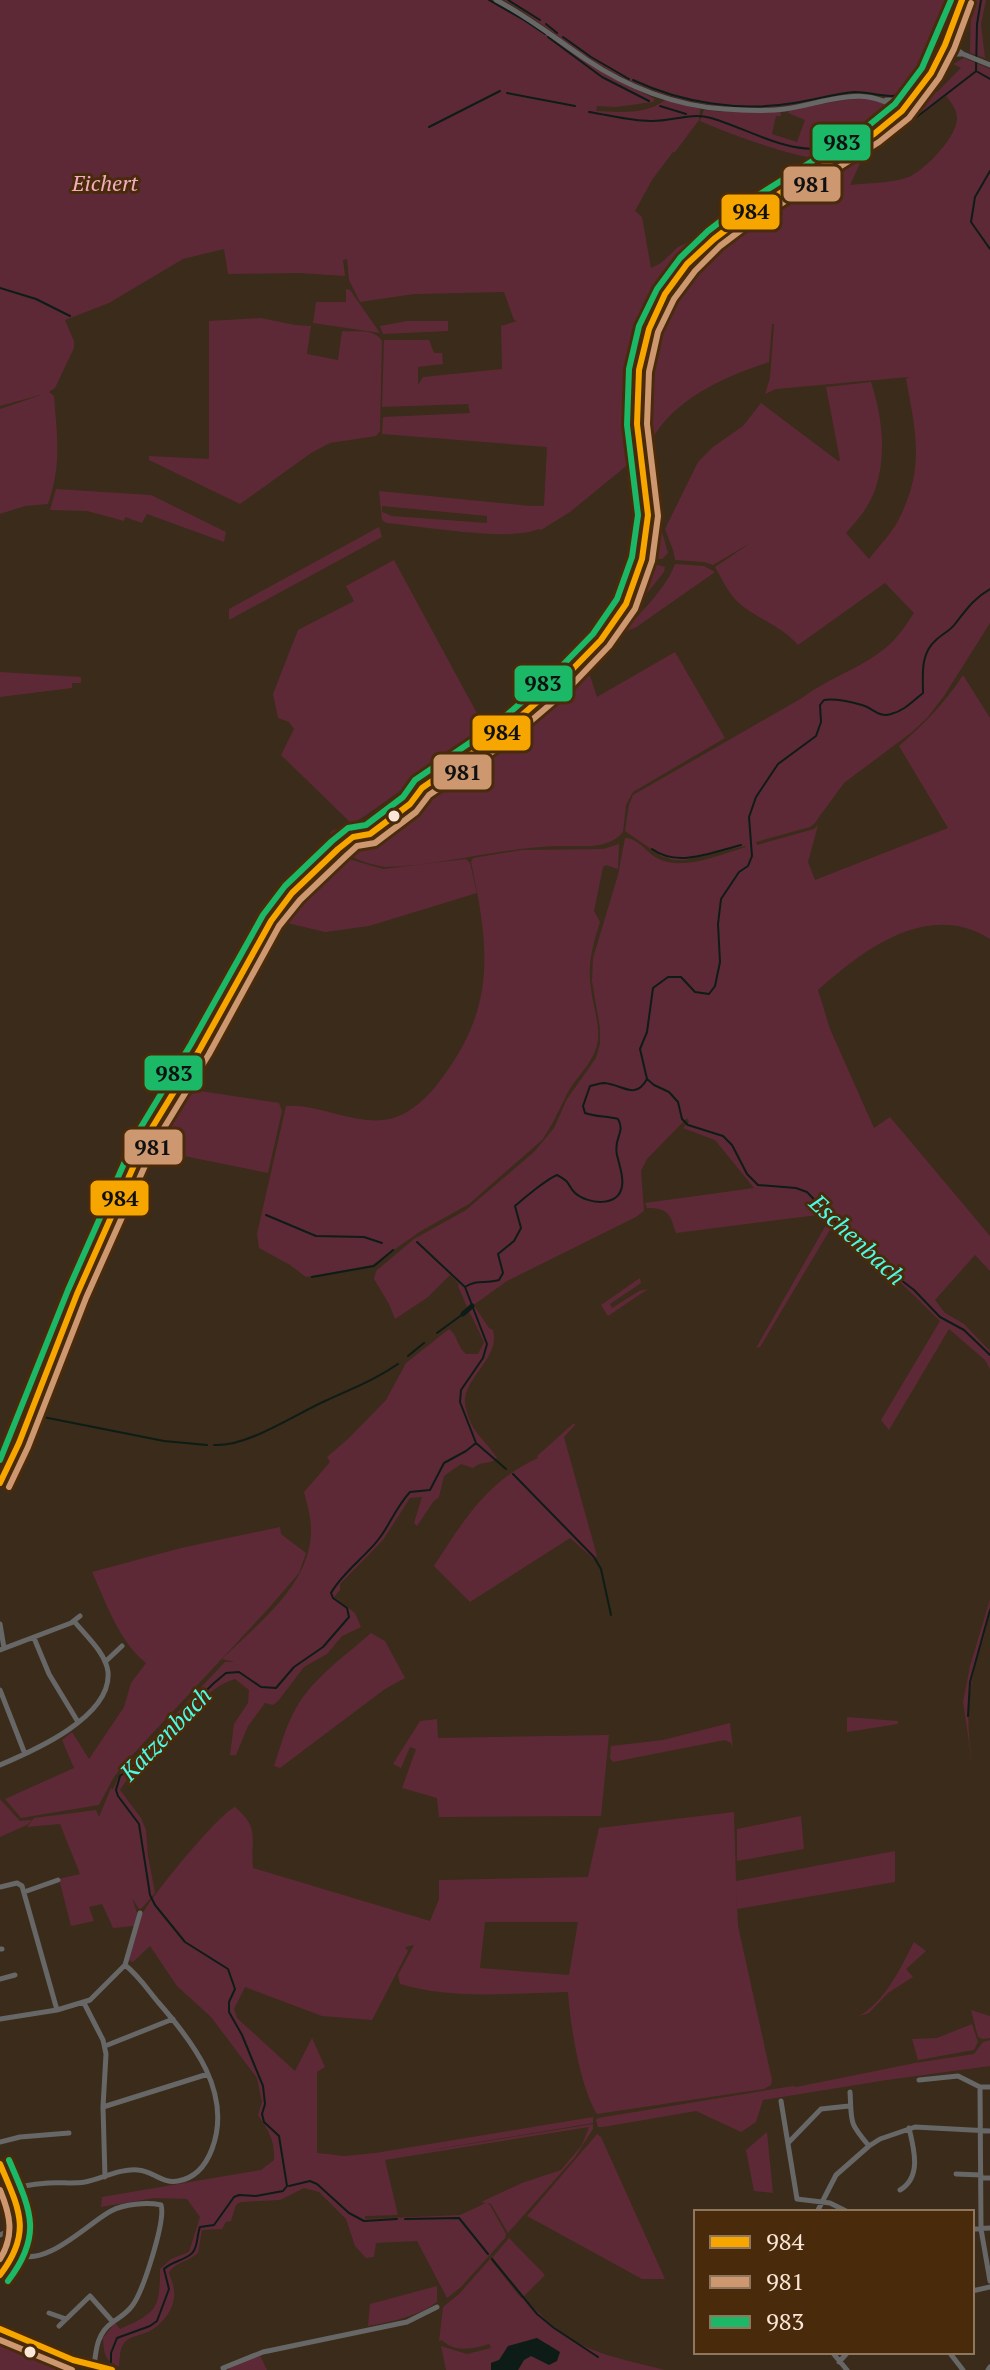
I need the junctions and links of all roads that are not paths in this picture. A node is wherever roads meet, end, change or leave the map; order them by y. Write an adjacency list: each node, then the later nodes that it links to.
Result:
1 (496, 0): 8 (street)
2 (962, 0): 3 (main road)
3 (948, 46): 4 (street); 4 (street); 6 (main road)
4 (962, 54): 5 (street); 6 (street)
5 (988, 64)
6 (934, 68): 7 (main road)
7 (917, 94): 8 (street); 9 (main road)
8 (881, 99): 9 (street)
9 (901, 113): 10 (main road)
10 (0, 1483)
11 (80, 1616): 12 (street)
12 (74, 1621): 14 (street); 17 (street)
13 (0, 1624): 16 (street)
14 (34, 1638): 16 (street); 20 (street)
15 (122, 1646): 17 (street)
16 (2, 1649)
17 (105, 1662): 20 (street)
18 (0, 1690): 19 (street)
19 (3, 1707): 21 (street)
20 (78, 1722): 21 (street)
21 (25, 1754): 22 (street)
22 (0, 1765)
23 (58, 1880): 25 (street)
24 (0, 1887): 25 (street)
25 (24, 1892): 31 (street)
26 (140, 1913): 27 (street)
27 (125, 1965): 30 (street); 33 (street)
28 (15, 1975): 29 (street)
29 (0, 1979)
30 (84, 2003): 31 (street); 34 (street)
31 (57, 2010): 32 (street)
32 (0, 2017)
33 (173, 2019): 34 (street); 35 (street)
34 (105, 2046): 42 (street)
35 (208, 2074): 42 (street); 53 (street)
36 (919, 2080): 37 (street)
37 (980, 2087): 38 (street); 44 (street)
38 (990, 2087)
39 (850, 2092): 41 (street)
40 (781, 2101): 48 (street)
41 (849, 2106): 48 (street); 49 (street)
42 (103, 2107): 53 (street)
43 (909, 2128): 44 (street); 49 (street); 56 (street)
44 (981, 2131): 45 (street); 52 (street)
45 (990, 2131)
46 (69, 2133): 47 (street)
47 (0, 2142)
48 (789, 2142): 58 (street)
49 (869, 2146): 58 (street)
50 (0, 2164): 55 (main road)
51 (956, 2174): 52 (street)
52 (981, 2176): 54 (street); 64 (street)
53 (105, 2177): 55 (street)
54 (990, 2178)
55 (10, 2189): 57 (street); 61 (main road)
56 (900, 2190)
57 (0, 2193)
58 (821, 2203): 59 (street); 60 (street)
59 (818, 2210)
60 (845, 2210)
61 (22, 2225): 65 (street); 66 (main road)
62 (990, 2228): 64 (street)
63 (974, 2229): 64 (street)
64 (981, 2229): 68 (street)
65 (0, 2235)
66 (16, 2253): 67 (main road); 72 (street)
67 (0, 2275)
68 (990, 2281)
69 (437, 2307): 81 (street)
70 (49, 2313): 71 (street)
71 (66, 2319): 72 (street); 73 (street)
72 (113, 2322): 79 (street)
73 (59, 2326)
74 (0, 2329): 79 (street)
75 (833, 2354): 78 (street)
76 (846, 2354): 78 (street)
77 (951, 2354): 83 (street)
78 (839, 2362): 82 (street)
79 (94, 2367): 80 (street)
80 (112, 2370)
81 (224, 2370)
82 (847, 2370)
83 (963, 2370)

